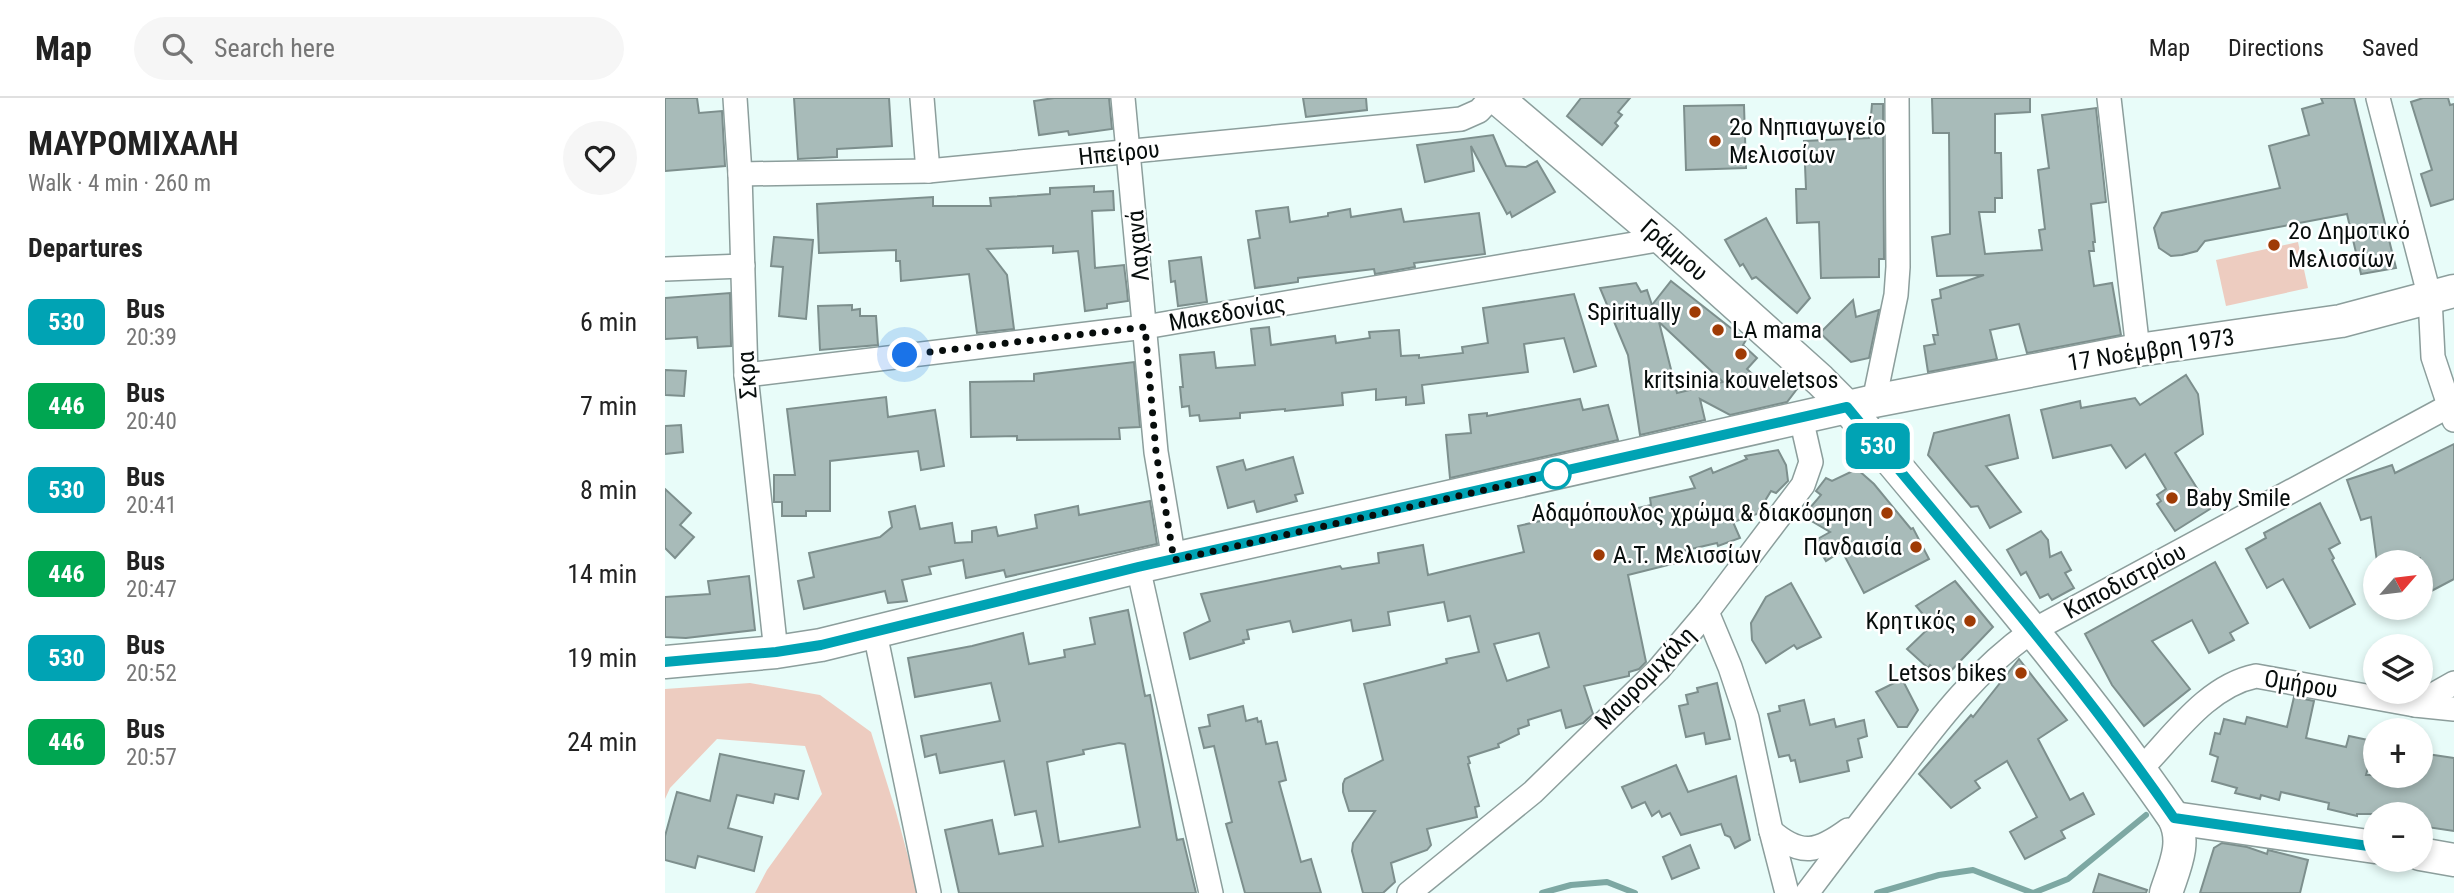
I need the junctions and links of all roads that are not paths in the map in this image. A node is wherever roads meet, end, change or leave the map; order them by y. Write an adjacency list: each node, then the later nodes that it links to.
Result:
1 (735, 98): 11 (street, Σκρα)
2 (922, 98): 10 (street)
3 (1123, 98): 9 (street, Λαχανά)
4 (1491, 98): 9 (street, Ηπείρου)
5 (1497, 98): 12 (street, Γράμμου)
6 (1897, 98): 19 (street)
7 (2109, 98): 17 (street)
8 (2378, 98): 15 (street)
9 (1129, 152): 10 (street, Ηπείρου); 16 (street, Λαχανά)
10 (928, 171): 11 (street, Ηπείρου)
11 (740, 174): 13 (street, Σκρα)
12 (1663, 239): 16 (street, Μακεδονίας); 19 (street, Γράμμου)
13 (743, 266): 14 (street); 18 (street, Σκρα)
14 (665, 269)
15 (2442, 295): 17 (street, 17 Νοέμβρη 1973); 20 (street)
16 (1145, 327): 18 (street, Μακεδονίας); 23 (street, Λαχανά)
17 (2138, 350): 19 (street, 17 Νοέμβρη 1973)
18 (746, 375): 28 (street, Σκρα)
19 (1875, 401): 21 (street, 17 Νοέμβρη 1973); 22 (street, Γράμμου); 22 (street)
20 (2452, 413): 26 (street, Καποδιστρίου)
21 (1801, 418): 23 (street, 17 Νοέμβρη 1973); 25 (street, Μαυρομιχάλη)
22 (1890, 460): 26 (street, Γράμμου)
23 (1174, 560): 24 (street, 17 Νοέμβρη 1973)
24 (1138, 567): 27 (street, 17 Νοέμβρη 1973); 41 (street)
25 (1707, 612): 36 (street); 42 (street, Μαυρομιχάλη)
26 (2032, 631): 33 (street, Γράμμου); 35 (street, Καποδιστρίου)
27 (875, 633): 28 (street, 17 Νοέμβρη 1973); 40 (street)
28 (776, 652): 29 (street, 17 Νοέμβρη 1973)
29 (665, 662)
30 (2454, 683): 31 (street)
31 (2414, 705): 32 (street, Ομήρου); 33 (street, Ομήρου)
32 (2454, 709)
33 (2141, 769): 34 (street, Γράμμου)
34 (2174, 818): 37 (street); 45 (street)
35 (1863, 820): 36 (street); 44 (street, Καποδιστρίου)
36 (1771, 831): 43 (street)
37 (2363, 845)
38 (2433, 856): 39 (street)
39 (2454, 860)
40 (929, 893)
41 (1211, 893)
42 (1409, 893)
43 (1787, 893)
44 (1807, 893)
45 (2166, 893)

